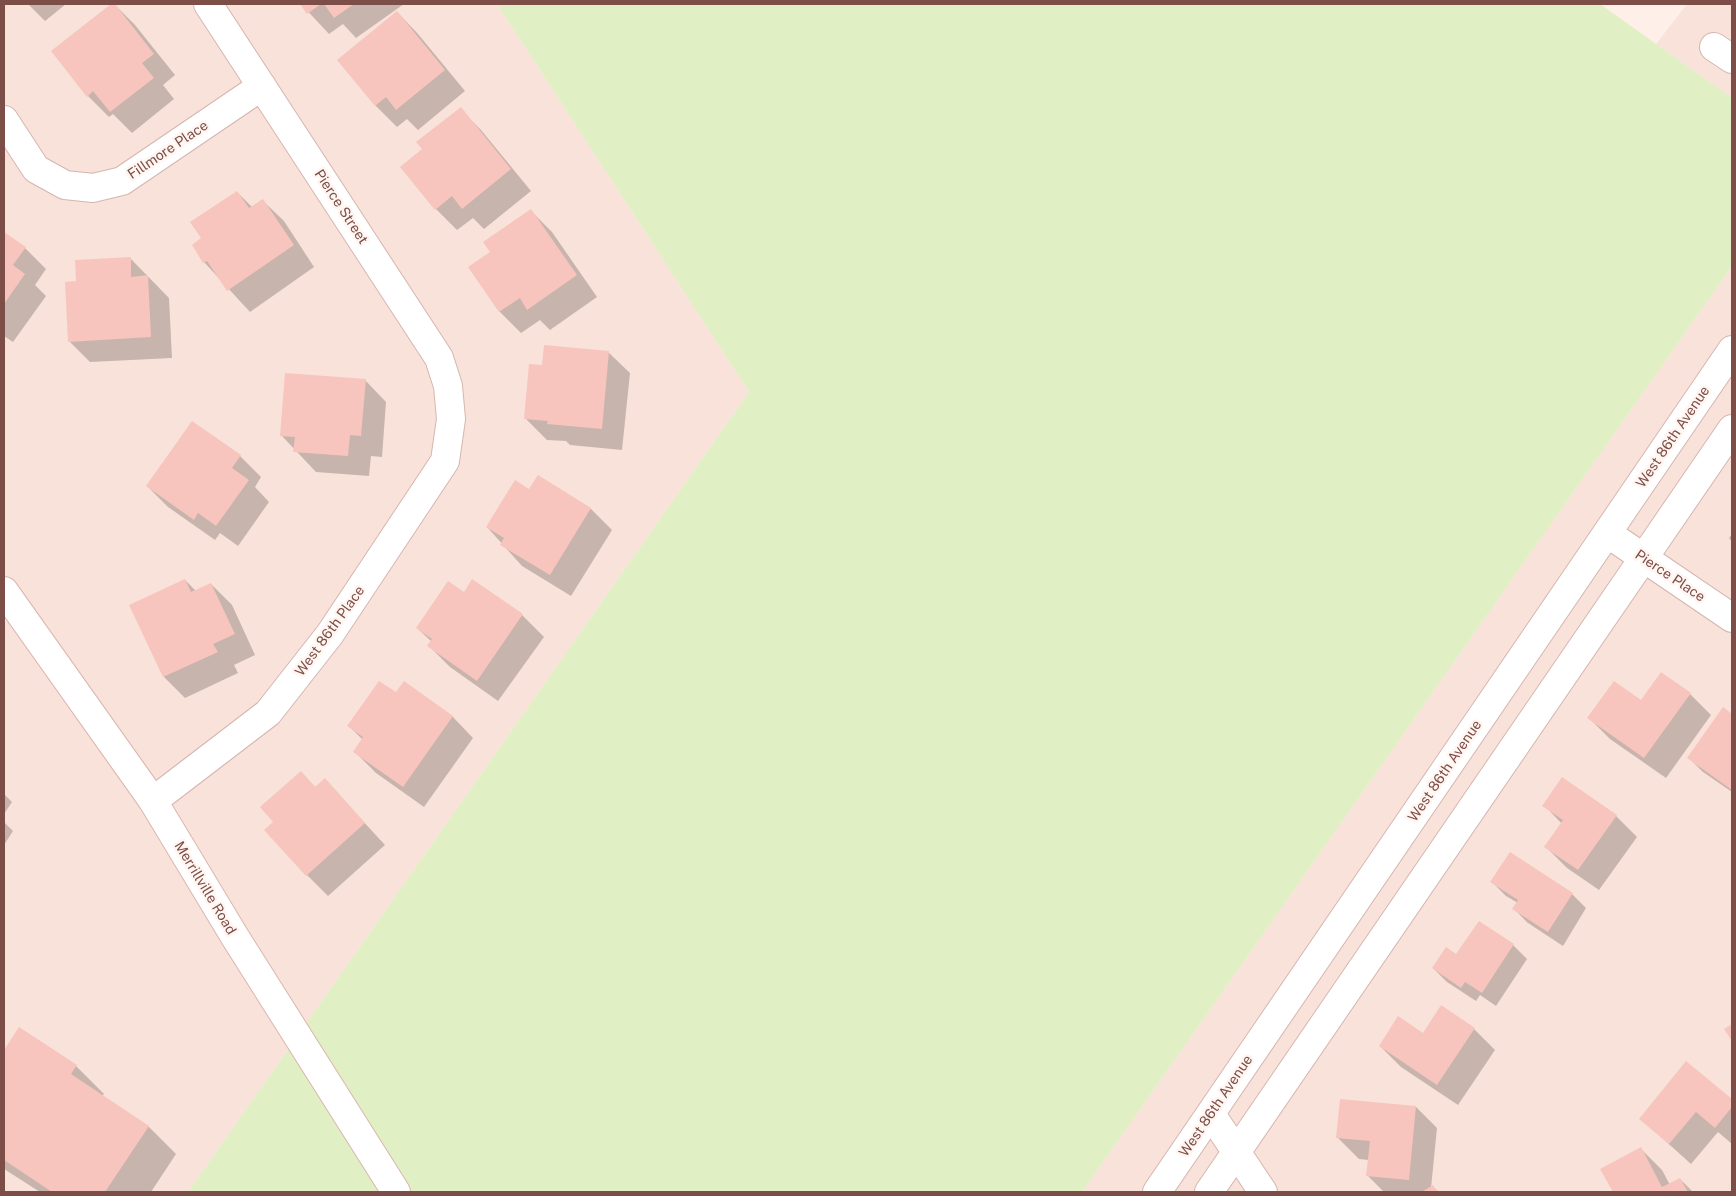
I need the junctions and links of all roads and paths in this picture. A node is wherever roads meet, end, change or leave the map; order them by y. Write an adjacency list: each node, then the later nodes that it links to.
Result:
1 (208, 4): 2 (street, Pierce Street)
2 (262, 86): 3 (street, Fillmore Place); 5 (street, Pierce Street)
3 (4, 120)
4 (1732, 350): 7 (street, West 86th Avenue)
5 (451, 419): 11 (street, West 86th Place)
6 (1732, 429): 8 (street)
7 (1607, 533): 8 (street, Pierce Place); 12 (street, West 86th Avenue)
8 (1644, 558): 10 (street, Pierce Place); 13 (street)
9 (4, 591): 11 (street, Merrillville Road)
10 (1732, 618)
11 (153, 801): 14 (street, Merrillville Road)
12 (1211, 1114): 13 (street); 15 (street, West 86th Avenue)
13 (1236, 1154): 16 (street); 17 (street)
14 (396, 1192)
15 (1157, 1192)
16 (1210, 1192)
17 (1263, 1192)

